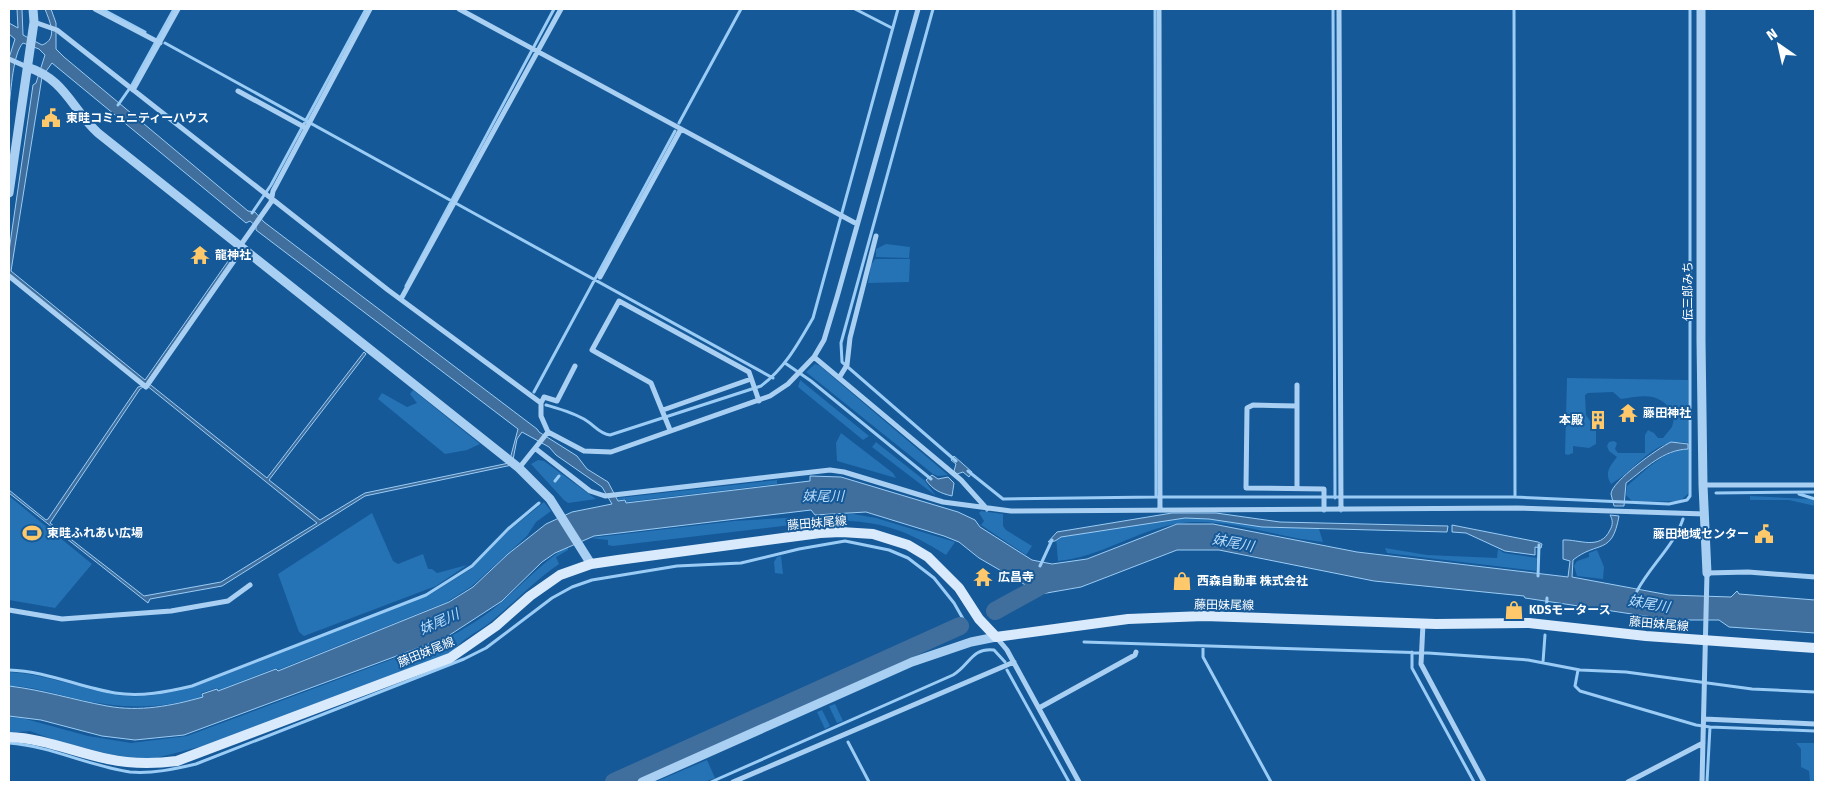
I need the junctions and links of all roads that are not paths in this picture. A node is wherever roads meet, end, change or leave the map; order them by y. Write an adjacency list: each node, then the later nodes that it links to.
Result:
1 (33, 9): 11 (street)
2 (95, 9): 12 (street)
3 (178, 9): 12 (street)
4 (370, 9): 18 (street)
5 (460, 9): 13 (street)
6 (561, 9): 13 (street)
7 (918, 9): 22 (street)
8 (1159, 9): 45 (street)
9 (1339, 9): 47 (street)
10 (1701, 9): 41 (street, 伝三郎みち)
11 (34, 22): 15 (street); 16 (street)
12 (159, 42): 16 (street)
13 (534, 49): 19 (street); 27 (street)
14 (9, 59): 15 (street)
15 (27, 67): 20 (street); 24 (street)
16 (131, 88): 21 (street)
17 (238, 91): 18 (street)
18 (307, 125): 21 (street)
19 (681, 130): 22 (street); 26 (street)
20 (9, 193)
21 (268, 194): 24 (street); 27 (street)
22 (857, 224): 28 (street)
23 (876, 236): 30 (street)
24 (241, 247): 25 (street); 40 (street)
25 (9, 276)
26 (600, 277)
27 (402, 299): 34 (street)
28 (814, 357): 30 (street); 33 (street)
29 (575, 366): 34 (street)
30 (838, 378): 44 (street)
31 (752, 381): 33 (street); 36 (street); 36 (street)
32 (1297, 385): 35 (street)
33 (759, 401): 37 (street)
34 (541, 403): 38 (street)
35 (1297, 406): 43 (street); 43 (street)
36 (663, 411): 37 (street)
37 (670, 430): 38 (street)
38 (547, 434): 39 (street)
39 (536, 449): 40 (street); 44 (street)
40 (519, 468): 49 (street)
41 (1703, 485): 42 (street); 48 (street, 伝三郎みち)
42 (1815, 485)
43 (1297, 488): 46 (street)
44 (987, 509): 45 (street)
45 (1160, 509): 46 (street)
46 (1324, 510): 47 (street)
47 (1341, 510): 48 (street)
48 (1705, 514): 50 (street, 伝三郎みち)
49 (591, 564): 55 (main road, 藤田妹尾線); 63 (main road, 藤田妹尾線)
50 (1707, 572): 51 (street); 56 (street)
51 (1815, 577)
52 (250, 585): 53 (street)
53 (9, 610)
54 (1423, 624): 55 (main road, 藤田妹尾線); 56 (main road, 藤田妹尾線); 68 (street)
55 (996, 637): 59 (street); 65 (street)
56 (1705, 641): 57 (main road, 藤田妹尾線); 61 (street)
57 (1815, 648)
58 (1136, 652): 60 (street)
59 (1014, 662): 60 (street); 66 (street)
60 (1039, 708): 67 (street)
61 (1704, 721): 62 (street); 64 (street)
62 (1815, 724)
63 (9, 736)
64 (1703, 743): 69 (street); 70 (street)
65 (642, 782)
66 (733, 782)
67 (1079, 782)
68 (1484, 782)
69 (1628, 782)
70 (1702, 782)

